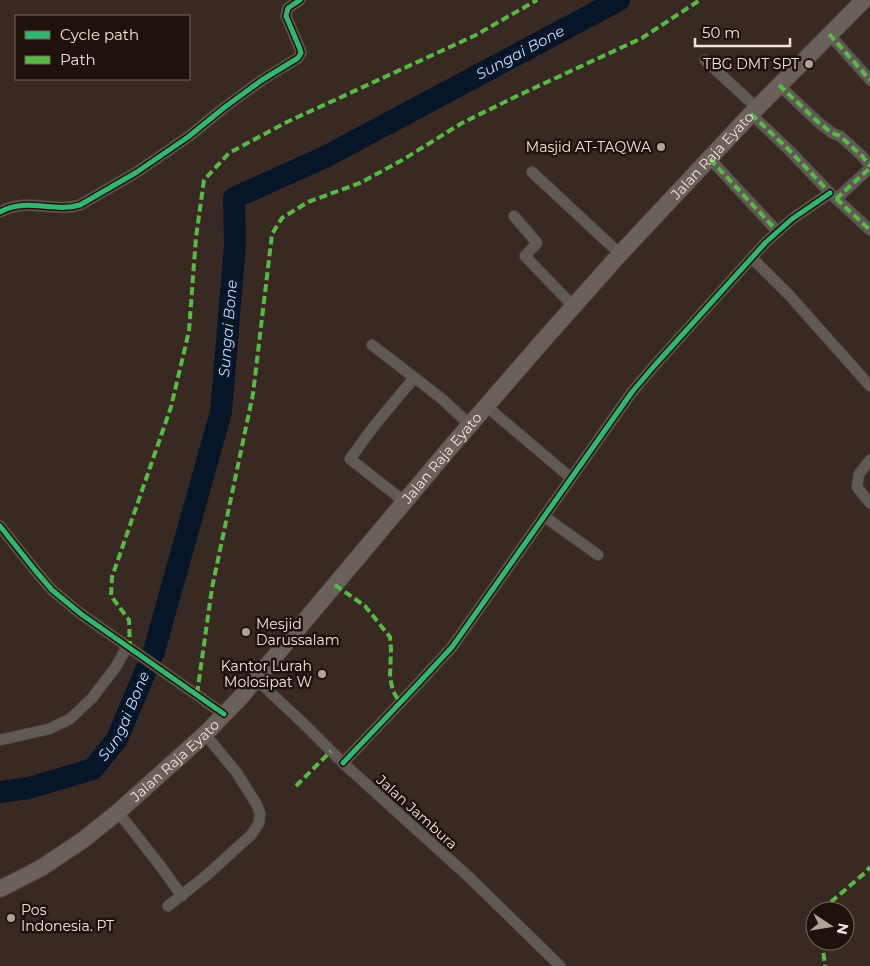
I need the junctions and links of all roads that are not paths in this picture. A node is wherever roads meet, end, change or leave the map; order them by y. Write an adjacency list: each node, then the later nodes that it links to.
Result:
1 (300, 0): 12 (street)
2 (864, 0): 3 (main road, Jalan Raja Eyato)
3 (829, 34): 5 (street); 6 (main road, Jalan Raja Eyato)
4 (705, 60): 7 (street)
5 (870, 80)
6 (779, 85): 7 (main road, Jalan Raja Eyato); 9 (street)
7 (754, 111): 8 (main road, Jalan Raja Eyato); 11 (street)
8 (710, 158): 15 (street); 16 (main road, Jalan Raja Eyato)
9 (870, 167): 11 (street)
10 (532, 172): 16 (street)
11 (833, 196): 14 (street); 15 (street)
12 (0, 212)
13 (514, 216): 18 (street)
14 (870, 230)
15 (777, 231): 17 (street)
16 (620, 254): 18 (main road, Jalan Raja Eyato)
17 (752, 258): 21 (street); 25 (street)
18 (573, 306): 22 (main road, Jalan Raja Eyato)
19 (372, 345): 20 (street)
20 (414, 378): 23 (street); 26 (street)
21 (870, 386)
22 (486, 406): 23 (main road, Jalan Raja Eyato); 25 (street)
23 (470, 425): 26 (main road, Jalan Raja Eyato)
24 (870, 460): 27 (street)
25 (571, 478): 28 (street)
26 (405, 502): 32 (main road, Jalan Raja Eyato)
27 (870, 502)
28 (544, 517): 30 (street); 36 (street)
29 (0, 526): 31 (street)
30 (598, 555)
31 (129, 648): 33 (street); 35 (street)
32 (256, 679): 33 (main road, Jalan Raja Eyato); 36 (street, Jalan Jambura)
33 (224, 714): 34 (main road, Jalan Raja Eyato)
34 (206, 734): 37 (main road, Jalan Raja Eyato); 39 (street)
35 (0, 740)
36 (343, 763): 41 (street, Jalan Jambura)
37 (118, 812): 38 (main road, Jalan Raja Eyato); 39 (street)
38 (0, 889)
39 (182, 896): 40 (street)
40 (168, 906)
41 (560, 966)

